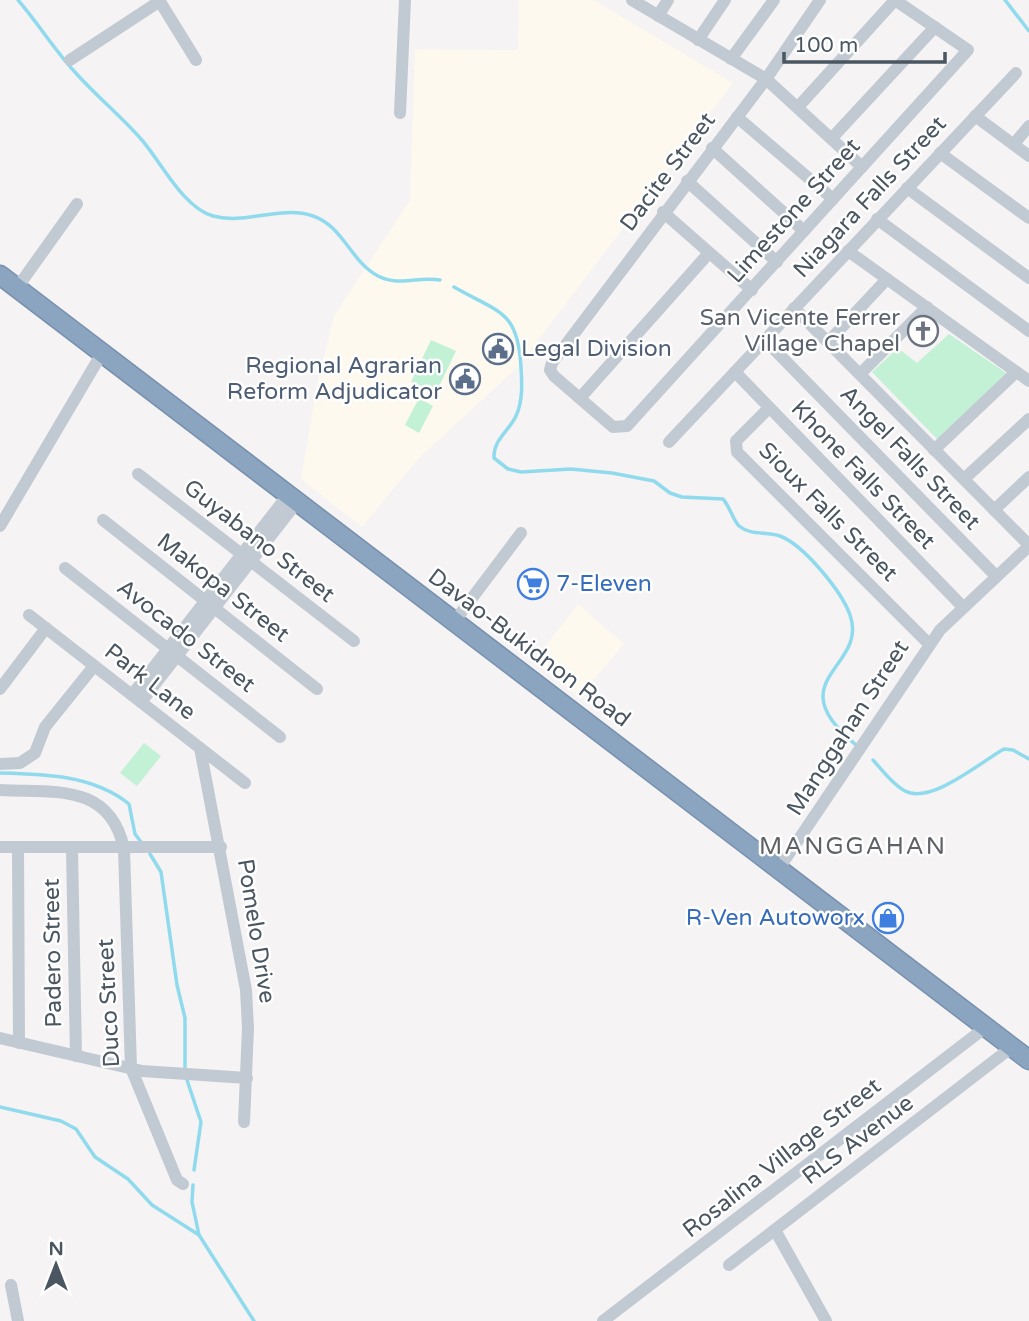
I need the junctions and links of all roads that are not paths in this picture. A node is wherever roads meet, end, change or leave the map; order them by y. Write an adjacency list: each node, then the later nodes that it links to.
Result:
1 (159, 0): 13 (street); 14 (street)
2 (405, 0): 18 (street)
3 (632, 0): 9 (street)
4 (668, 0): 9 (street)
5 (725, 0): 11 (street)
6 (774, 0): 12 (street)
7 (820, 0): 16 (street, Dacite Street)
8 (895, 0): 10 (street); 17 (street)
9 (658, 16): 11 (street)
10 (935, 27): 22 (street); 27 (street, Limestone Street)
11 (698, 40): 12 (street)
12 (731, 59): 16 (street)
13 (70, 60)
14 (196, 60)
15 (1016, 73): 19 (street, Niagara Falls Street)
16 (766, 79): 17 (street); 20 (street, Dacite Street)
17 (798, 107): 22 (street)
18 (400, 113)
19 (975, 116): 23 (street); 25 (street, Niagara Falls Street)
20 (737, 117): 24 (street, Dacite Street); 30 (street)
21 (1029, 126): 23 (street)
22 (832, 138): 27 (street)
23 (1014, 144): 26 (street)
24 (712, 148): 28 (street, Dacite Street); 35 (street)
25 (940, 153): 29 (street, Niagara Falls Street); 33 (street)
26 (1029, 156)
27 (862, 167): 30 (street, Limestone Street)
28 (687, 181): 32 (street, Dacite Street); 38 (street)
29 (907, 188): 34 (street, Niagara Falls Street); 40 (street)
30 (833, 199): 35 (street, Limestone Street)
31 (77, 204): 42 (street)
32 (663, 212): 37 (street); 54 (street, Dacite Street)
33 (1029, 218)
34 (877, 219): 36 (street, Niagara Falls Street); 46 (street)
35 (804, 231): 38 (street, Limestone Street)
36 (848, 251): 41 (street); 45 (street, Niagara Falls Street)
37 (709, 253): 43 (street); 54 (street)
38 (777, 262): 43 (street, Limestone Street)
39 (0, 275): 42 (highway, Davao-Bukidnon Road)
40 (1029, 278)
41 (887, 279): 44 (street); 48 (street)
42 (17, 288): 49 (highway, Davao-Bukidnon Road)
43 (752, 290): 54 (street, Limestone Street)
44 (927, 307): 51 (street); 52 (street)
45 (794, 308): 47 (street, Niagara Falls Street); 48 (street)
46 (1029, 331)
47 (765, 340): 50 (street, Niagara Falls Street); 70 (street, Angel Falls Street)
48 (828, 342): 52 (street)
49 (102, 353): 62 (highway, Davao-Bukidnon Road); 65 (street)
50 (734, 372): 55 (street, Khone Falls Street); 57 (street, Niagara Falls Street)
51 (1016, 372): 53 (street); 58 (street)
52 (860, 374): 58 (street)
53 (1029, 381)
54 (580, 398)
55 (769, 408): 72 (street, Khone Falls Street); 77 (street, Sioux Falls Street)
56 (1029, 419): 61 (street)
57 (669, 442)
58 (934, 450): 61 (street)
59 (138, 474): 68 (street, Guyabano Street)
60 (1029, 477): 63 (street)
61 (964, 479): 63 (street)
62 (292, 499): 68 (street); 74 (highway, Davao-Bukidnon Road)
63 (995, 510): 67 (street)
64 (103, 520): 71 (street, Makopa Street)
65 (0, 526)
66 (521, 533): 74 (street)
67 (1029, 545): 70 (street, Manggahan Street)
68 (246, 558): 71 (street); 76 (street, Guyabano Street)
69 (65, 568): 78 (street, Avocado Street)
70 (996, 576): 72 (street, Manggahan Street)
71 (210, 604): 78 (street); 81 (street, Makopa Street)
72 (963, 607): 77 (street, Manggahan Street)
73 (29, 615): 75 (street, Park Lane)
74 (454, 622): 93 (highway, Davao-Bukidnon Road)
75 (46, 628): 79 (street, Park Lane); 80 (street)
76 (354, 641)
77 (929, 644): 93 (street, Manggahan Street)
78 (172, 652): 82 (street); 83 (street, Avocado Street)
79 (94, 666): 82 (street, Park Lane); 85 (street)
80 (0, 689)
81 (317, 690)
82 (136, 698): 84 (street, Park Lane)
83 (280, 737)
84 (200, 748): 86 (street, Park Lane); 89 (street, Pomelo Drive)
85 (0, 764)
86 (245, 783)
87 (0, 790): 92 (street)
88 (0, 847): 90 (street)
89 (221, 847): 92 (street); 101 (street, Pomelo Drive)
90 (18, 848): 91 (street); 96 (street)
91 (72, 849): 92 (street); 98 (street, Padero Street)
92 (124, 849): 100 (street, Duco Street)
93 (778, 870): 94 (highway, Davao-Bukidnon Road)
94 (986, 1027): 97 (highway, Davao-Bukidnon Road); 108 (street, Rosalina Village Street)
95 (0, 1038): 96 (street)
96 (19, 1043): 98 (street)
97 (1012, 1047): 99 (highway, Davao-Bukidnon Road); 104 (street, RLS Avenue)
98 (76, 1056): 100 (street)
99 (1029, 1060)
100 (131, 1068): 101 (street); 103 (street, Duco Street)
101 (247, 1078): 102 (street, Pomelo Drive)
102 (244, 1122)
103 (183, 1184)
104 (775, 1230): 105 (street, RLS Avenue); 109 (street)
105 (729, 1265)
106 (11, 1285): 107 (street)
107 (18, 1321)
108 (603, 1321)
109 (826, 1321)

